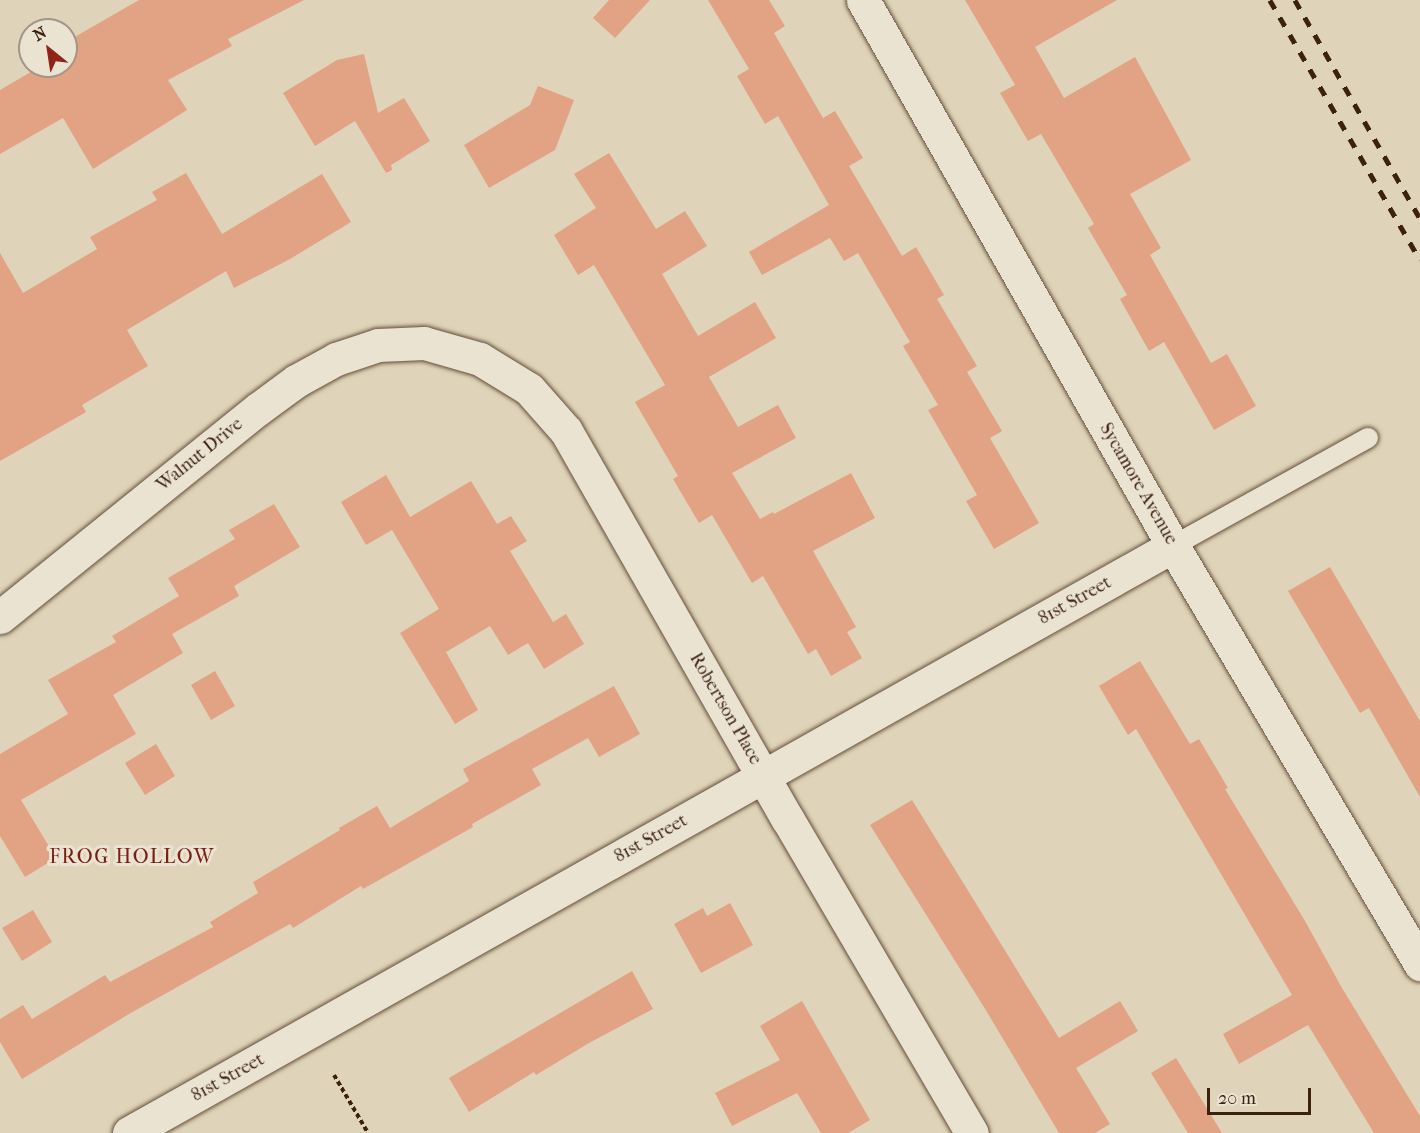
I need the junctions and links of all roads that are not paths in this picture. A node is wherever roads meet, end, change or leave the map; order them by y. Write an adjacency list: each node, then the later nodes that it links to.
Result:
1 (863, 0): 4 (street, Sycamore Avenue)
2 (424, 343): 5 (street, Walnut Drive); 6 (street, Robertson Place)
3 (1368, 438): 4 (lane)
4 (1173, 546): 6 (street, 81st Street); 7 (street, Sycamore Avenue)
5 (0, 617)
6 (763, 776): 8 (street, 81st Street); 9 (street, Robertson Place)
7 (1420, 964)
8 (129, 1133)
9 (972, 1133)

